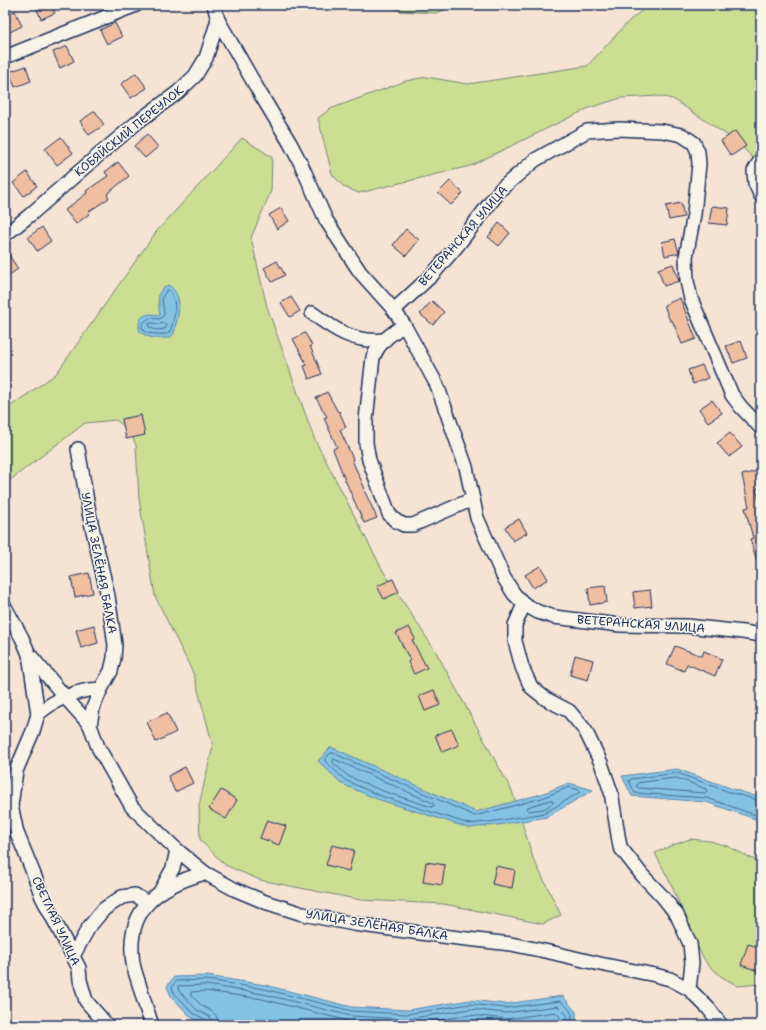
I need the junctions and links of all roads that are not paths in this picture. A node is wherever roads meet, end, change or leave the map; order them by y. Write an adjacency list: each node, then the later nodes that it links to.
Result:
1 (136, 5): 4 (street)
2 (214, 5): 3 (street)
3 (218, 20): 7 (street, КОБЯЙСКИЙ ПЕРЕУЛОК); 8 (street)
4 (5, 57)
5 (761, 160): 6 (street)
6 (761, 196)
7 (5, 235)
8 (394, 310): 10 (street); 12 (street, ВЕТЕРАНСКАЯ УЛИЦА)
9 (312, 313): 11 (street)
10 (404, 325): 11 (street); 14 (street)
11 (384, 340): 14 (street)
12 (761, 428)
13 (78, 449): 19 (street, УЛИЦА ЗЕЛЁНАЯ БАЛКА)
14 (473, 499): 15 (street)
15 (524, 604): 17 (street, ВЕТЕРАНСКАЯ УЛИЦА); 28 (street)
16 (5, 607): 18 (street, СВЕТЛАЯ УЛИЦА)
17 (761, 635)
18 (29, 654): 20 (street); 21 (street, СВЕТЛАЯ УЛИЦА)
19 (101, 688): 20 (street); 22 (street, УЛИЦА ЗЕЛЁНАЯ БАЛКА)
20 (65, 697): 21 (street); 22 (street)
21 (38, 714): 27 (street, СВЕТЛАЯ УЛИЦА)
22 (90, 725): 23 (street, УЛИЦА ЗЕЛЁНАЯ БАЛКА)
23 (177, 850): 24 (street, УЛИЦА ЗЕЛЁНАЯ БАЛКА); 25 (street)
24 (205, 873): 25 (street); 28 (street, УЛИЦА ЗЕЛЁНАЯ БАЛКА)
25 (159, 893): 26 (street)
26 (148, 902): 27 (street); 30 (street)
27 (74, 956): 29 (street, СВЕТЛАЯ УЛИЦА)
28 (689, 989): 31 (street, УЛИЦА ЗЕЛЁНАЯ БАЛКА)
29 (107, 1025)
30 (152, 1025)
31 (721, 1025)

